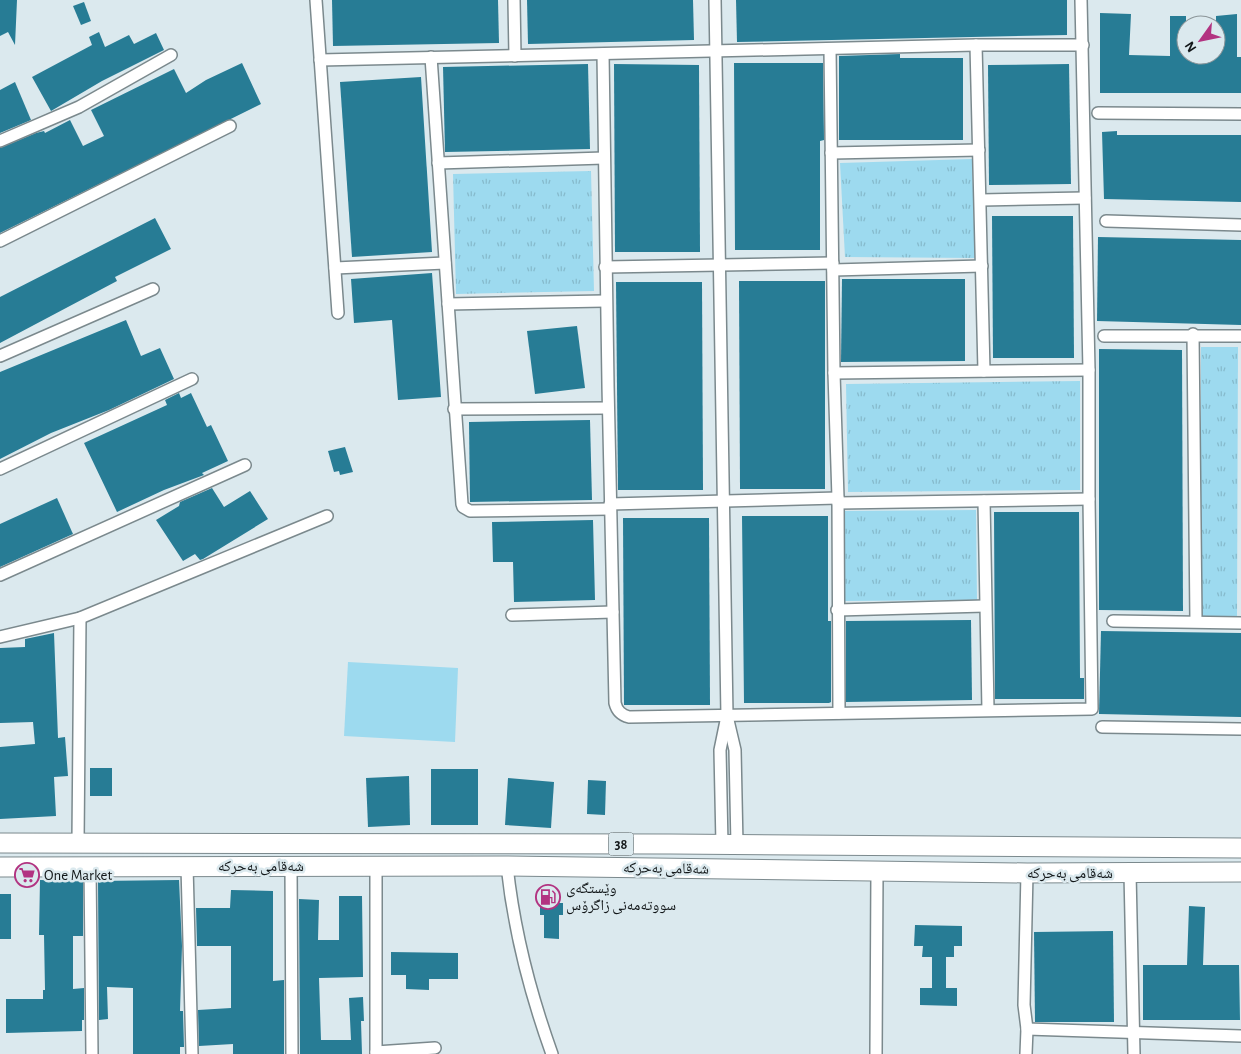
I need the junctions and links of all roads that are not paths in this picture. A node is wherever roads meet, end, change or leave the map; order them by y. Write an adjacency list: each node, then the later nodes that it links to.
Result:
1 (316, 0): 13 (street)
2 (514, 0): 11 (street)
3 (715, 0): 8 (street)
4 (1081, 0): 6 (street)
5 (976, 45): 6 (street); 7 (street); 18 (street)
6 (1083, 45): 22 (street)
7 (830, 49): 8 (street); 19 (street)
8 (716, 50): 9 (street); 28 (street)
9 (603, 54): 11 (street); 20 (street)
10 (171, 55): 17 (street)
11 (515, 56): 12 (street)
12 (431, 57): 13 (street); 21 (street)
13 (320, 60): 32 (street)
14 (1098, 113): 15 (street)
15 (1241, 114)
16 (230, 126): 26 (street)
17 (0, 141)
18 (979, 150): 19 (street); 23 (street)
19 (831, 153): 31 (street)
20 (604, 158): 21 (street); 30 (street)
21 (438, 162): 27 (street)
22 (1085, 198): 23 (street); 41 (street)
23 (981, 200): 29 (street)
24 (1106, 221): 25 (street)
25 (1241, 225)
26 (0, 242)
27 (445, 263): 32 (street); 35 (street)
28 (720, 266): 30 (street); 31 (street); 50 (street)
29 (982, 266): 31 (street); 42 (street)
30 (605, 267): 34 (street)
31 (833, 267): 43 (street)
32 (335, 268): 36 (street)
33 (153, 289): 40 (street)
34 (605, 301): 35 (street); 45 (street)
35 (448, 304): 46 (street)
36 (338, 313)
37 (1193, 334): 38 (street); 39 (street); 62 (street)
38 (1104, 336)
39 (1241, 336)
40 (0, 356)
41 (1089, 370): 42 (street); 49 (street)
42 (984, 371): 43 (street)
43 (834, 373): 51 (street)
44 (192, 379): 48 (street)
45 (608, 408): 46 (street); 53 (street)
46 (454, 410): 53 (street)
47 (246, 464): 55 (street)
48 (0, 469)
49 (1089, 499): 52 (street); 65 (street)
50 (723, 500): 51 (street); 53 (street); 67 (street)
51 (838, 501): 52 (street); 57 (street)
52 (984, 501): 56 (street)
53 (610, 507): 58 (street)
54 (327, 516): 60 (street)
55 (0, 575)
56 (985, 606): 57 (street); 65 (street)
57 (837, 610): 66 (street)
58 (613, 612): 59 (street); 67 (street)
59 (512, 615)
60 (80, 618): 64 (street); 70 (street)
61 (1113, 622): 62 (street)
62 (1196, 622): 63 (street)
63 (1241, 623)
64 (1, 634)
65 (988, 710): 66 (street)
66 (839, 713): 67 (street)
67 (727, 716): 73 (street)
68 (1102, 727): 69 (street)
69 (1241, 729)
70 (78, 842): 71 (main road, شەقامی بەحرکە / 38); 72 (main road, شەقامی بەحرکە / 38)
71 (0, 843)
72 (194, 844): 73 (main road, شەقامی بەحرکە / 38); 78 (main road)
73 (729, 845): 74 (main road, شەقامی بەحرکە / 38)
74 (1146, 847): 75 (main road, شەقامی بەحرکە / 38); 87 (main road)
75 (1193, 847): 76 (main road, شەقامی بەحرکە / 38); 84 (main road)
76 (1241, 848)
77 (90, 866): 78 (main road, شەقامی بەحرکە / 38); 81 (main road, شەقامی بەحرکە / 38); 94 (street)
78 (190, 866): 79 (main road, شەقامی بەحرکە / 38); 95 (street)
79 (291, 866): 82 (main road, شەقامی بەحرکە / 38); 96 (street)
80 (507, 866): 82 (main road, شەقامی بەحرکە / 38); 83 (main road, شەقامی بەحرکە / 38); 97 (street)
81 (0, 867)
82 (376, 867): 93 (street)
83 (877, 872): 86 (main road, شەقامی بەحرکە / 38); 98 (street)
84 (1193, 872): 85 (main road, شەقامی بەحرکە / 38); 87 (main road, شەقامی بەحرکە / 38)
85 (1241, 872)
86 (1027, 873): 87 (main road, شەقامی بەحرکە / 38); 88 (street)
87 (1138, 873): 89 (street)
88 (1027, 1029): 89 (street); 99 (street)
89 (1134, 1032): 90 (street); 100 (street)
90 (1241, 1036)
91 (435, 1048): 92 (street)
92 (418, 1052): 93 (street)
93 (376, 1053)
94 (92, 1054)
95 (192, 1054)
96 (292, 1054)
97 (552, 1054)
98 (876, 1054)
99 (1026, 1054)
100 (1134, 1054)

